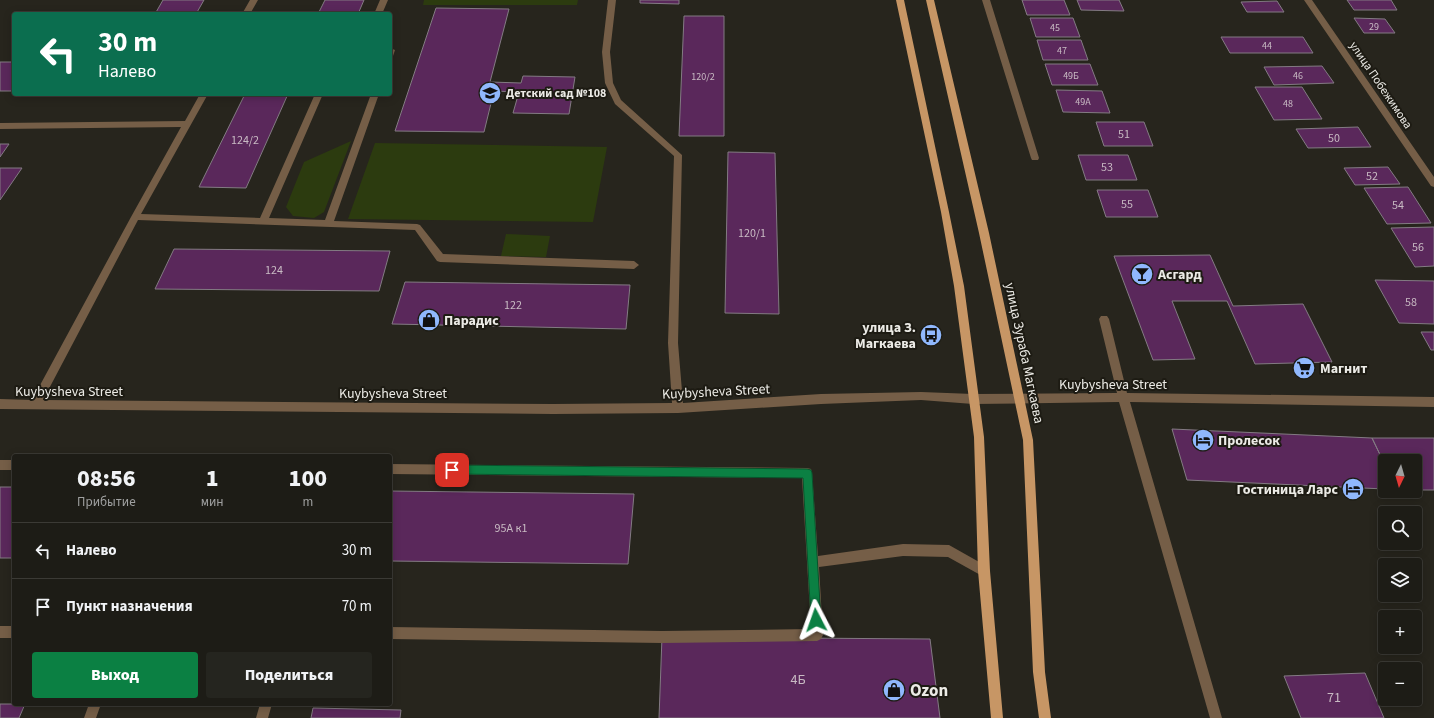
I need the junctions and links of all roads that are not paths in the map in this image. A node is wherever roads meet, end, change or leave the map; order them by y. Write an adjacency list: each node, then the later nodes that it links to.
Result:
1 (254, 0): 8 (street)
2 (384, 0): 9 (street)
3 (612, 0): 28 (street)
4 (900, 0): 23 (main road)
5 (930, 0): 24 (main road, улица Зураба Магкаева)
6 (986, 0): 15 (street)
7 (1308, 0): 16 (street, улица Побежимова)
8 (247, 12)
9 (379, 12)
10 (203, 96): 13 (street)
11 (318, 96): 18 (street)
12 (374, 96): 19 (street)
13 (187, 124): 14 (street); 17 (street)
14 (0, 126)
15 (1035, 158)
16 (1434, 184)
17 (135, 217): 18 (street); 27 (street)
18 (262, 222): 19 (street)
19 (328, 224): 20 (street)
20 (634, 265)
21 (1104, 319): 22 (street)
22 (1123, 397): 24 (street, Kuybysheva Street); 25 (street, Kuybysheva Street); 43 (street)
23 (973, 399): 24 (street, Kuybysheva Street); 28 (street, Kuybysheva Street); 33 (main road)
24 (1020, 399): 42 (main road, улица Зураба Магкаева)
25 (1434, 402)
26 (0, 404): 27 (street, Kuybysheva Street)
27 (35, 404): 28 (street, Kuybysheva Street)
28 (678, 408)
29 (0, 465): 30 (street)
30 (12, 465)
31 (392, 469): 32 (street)
32 (812, 562): 33 (street); 36 (street)
33 (984, 571): 41 (main road)
34 (0, 632): 35 (street)
35 (12, 632)
36 (392, 633)
37 (94, 706): 39 (street)
38 (265, 706): 40 (street)
39 (90, 718)
40 (262, 718)
41 (997, 718)
42 (1044, 718)
43 (1216, 718)

